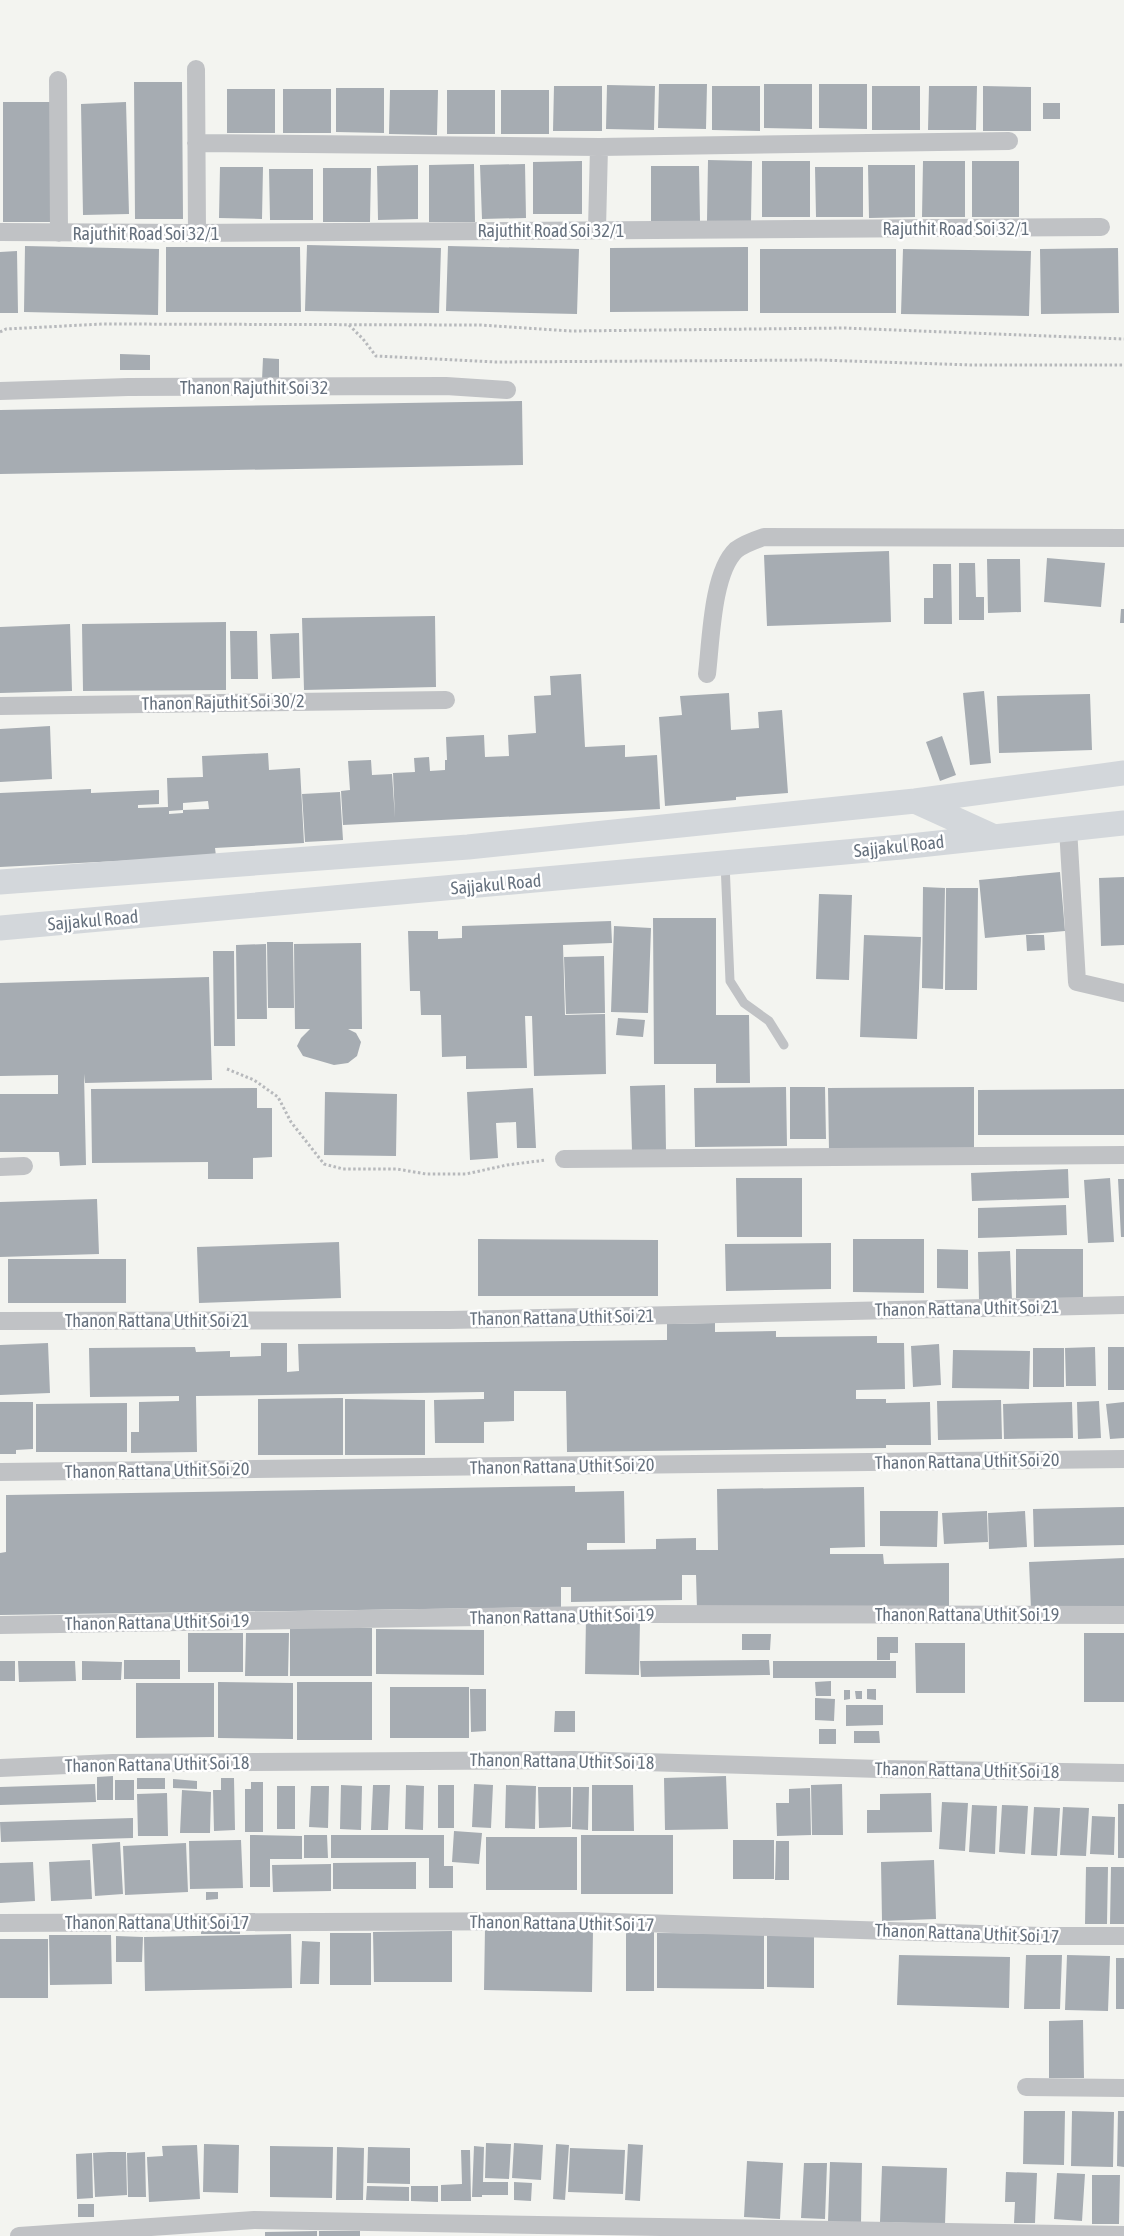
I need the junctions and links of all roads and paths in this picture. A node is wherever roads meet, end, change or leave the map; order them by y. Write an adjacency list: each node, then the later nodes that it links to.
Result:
1 (196, 69): 4 (street)
2 (58, 80): 9 (street)
3 (1009, 142): 5 (street)
4 (196, 143): 5 (street); 10 (street)
5 (599, 147): 7 (street)
6 (1101, 227): 7 (street, Rajuthit Road Soi 32/1)
7 (597, 230): 10 (street, Rajuthit Road Soi 32/1)
8 (0, 232): 9 (street, Rajuthit Road Soi 32/1)
9 (59, 233): 10 (street, Rajuthit Road Soi 32/1)
10 (197, 233)
11 (348, 325): 12 (path); 13 (path); 14 (path)
12 (0, 332)
13 (1124, 339)
14 (1124, 365)
15 (507, 390): 16 (street, Thanon Rajuthit Soi 32)
16 (0, 391)
17 (1124, 538): 18 (street)
18 (707, 674)
19 (446, 700): 20 (street, Thanon Rajuthit Soi 30/2)
20 (0, 706)
21 (1124, 773): 22 (street)
22 (916, 801): 25 (street, Sajjakul Road); 27 (street)
23 (1124, 822): 24 (street, Sajjakul Road)
24 (1068, 828): 25 (street, Sajjakul Road); 29 (street)
25 (992, 836): 26 (street, Sajjakul Road)
26 (725, 863): 28 (street, Sajjakul Road); 30 (lane)
27 (0, 882)
28 (0, 928)
29 (1124, 993)
30 (784, 1045)
31 (227, 1068): 33 (path)
32 (1124, 1156): 33 (street)
33 (564, 1159)
34 (24, 1166): 35 (street)
35 (0, 1167)
36 (1124, 1305): 37 (street, Thanon Rattana Uthit Soi 21)
37 (0, 1320)
38 (1124, 1459): 39 (street, Thanon Rattana Uthit Soi 20)
39 (0, 1472)
40 (1124, 1615): 41 (street, Thanon Rattana Uthit Soi 19)
41 (0, 1625)
42 (0, 1768): 43 (street, Thanon Rattana Uthit Soi 18)
43 (1124, 1773)
44 (0, 1922): 45 (street, Thanon Rattana Uthit Soi 17)
45 (1124, 1936)
46 (1026, 2087): 47 (street)
47 (1124, 2088)
48 (1124, 2235): 49 (street)
49 (19, 2236)

